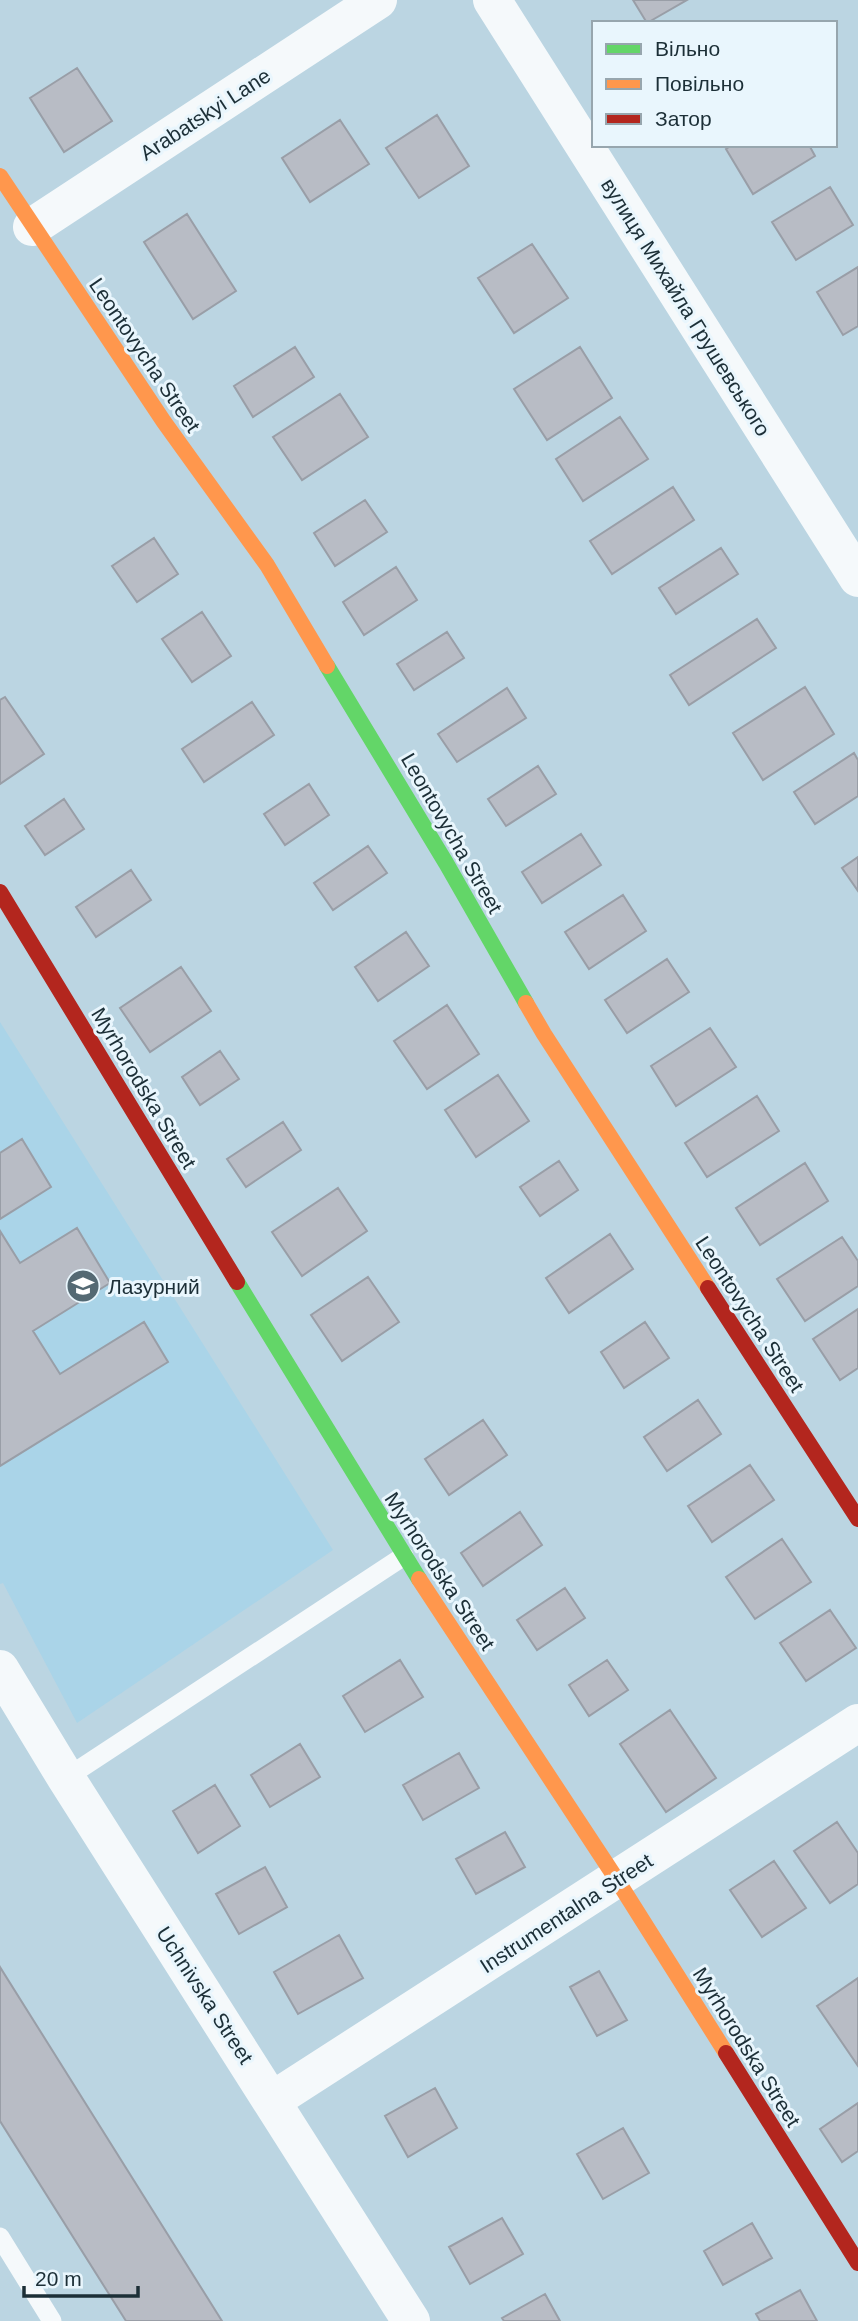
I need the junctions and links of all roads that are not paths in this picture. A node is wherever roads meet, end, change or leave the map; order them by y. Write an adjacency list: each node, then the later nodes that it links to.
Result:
1 (378, 0): 4 (street, Arabatskyi Lane)
2 (492, 0): 5 (street, вулиця Михайла Грушевського)
3 (0, 176): 4 (street, Leontovycha Street)
4 (32, 227): 7 (street, Leontovycha Street)
5 (858, 578)
6 (0, 892): 8 (street, Myrhorodska Street)
7 (858, 1519)
8 (404, 1556): 11 (lane); 12 (street, Myrhorodska Street)
9 (0, 1669): 11 (street, Uchnivska Street)
10 (858, 1723): 12 (street, Instrumentalna Street)
11 (66, 1778): 13 (street, Uchnivska Street)
12 (617, 1880): 13 (street, Instrumentalna Street); 15 (street, Myrhorodska Street)
13 (272, 2100): 17 (street, Uchnivska Street)
14 (0, 2237): 16 (lane)
15 (858, 2263)
16 (52, 2321)
17 (411, 2321)

